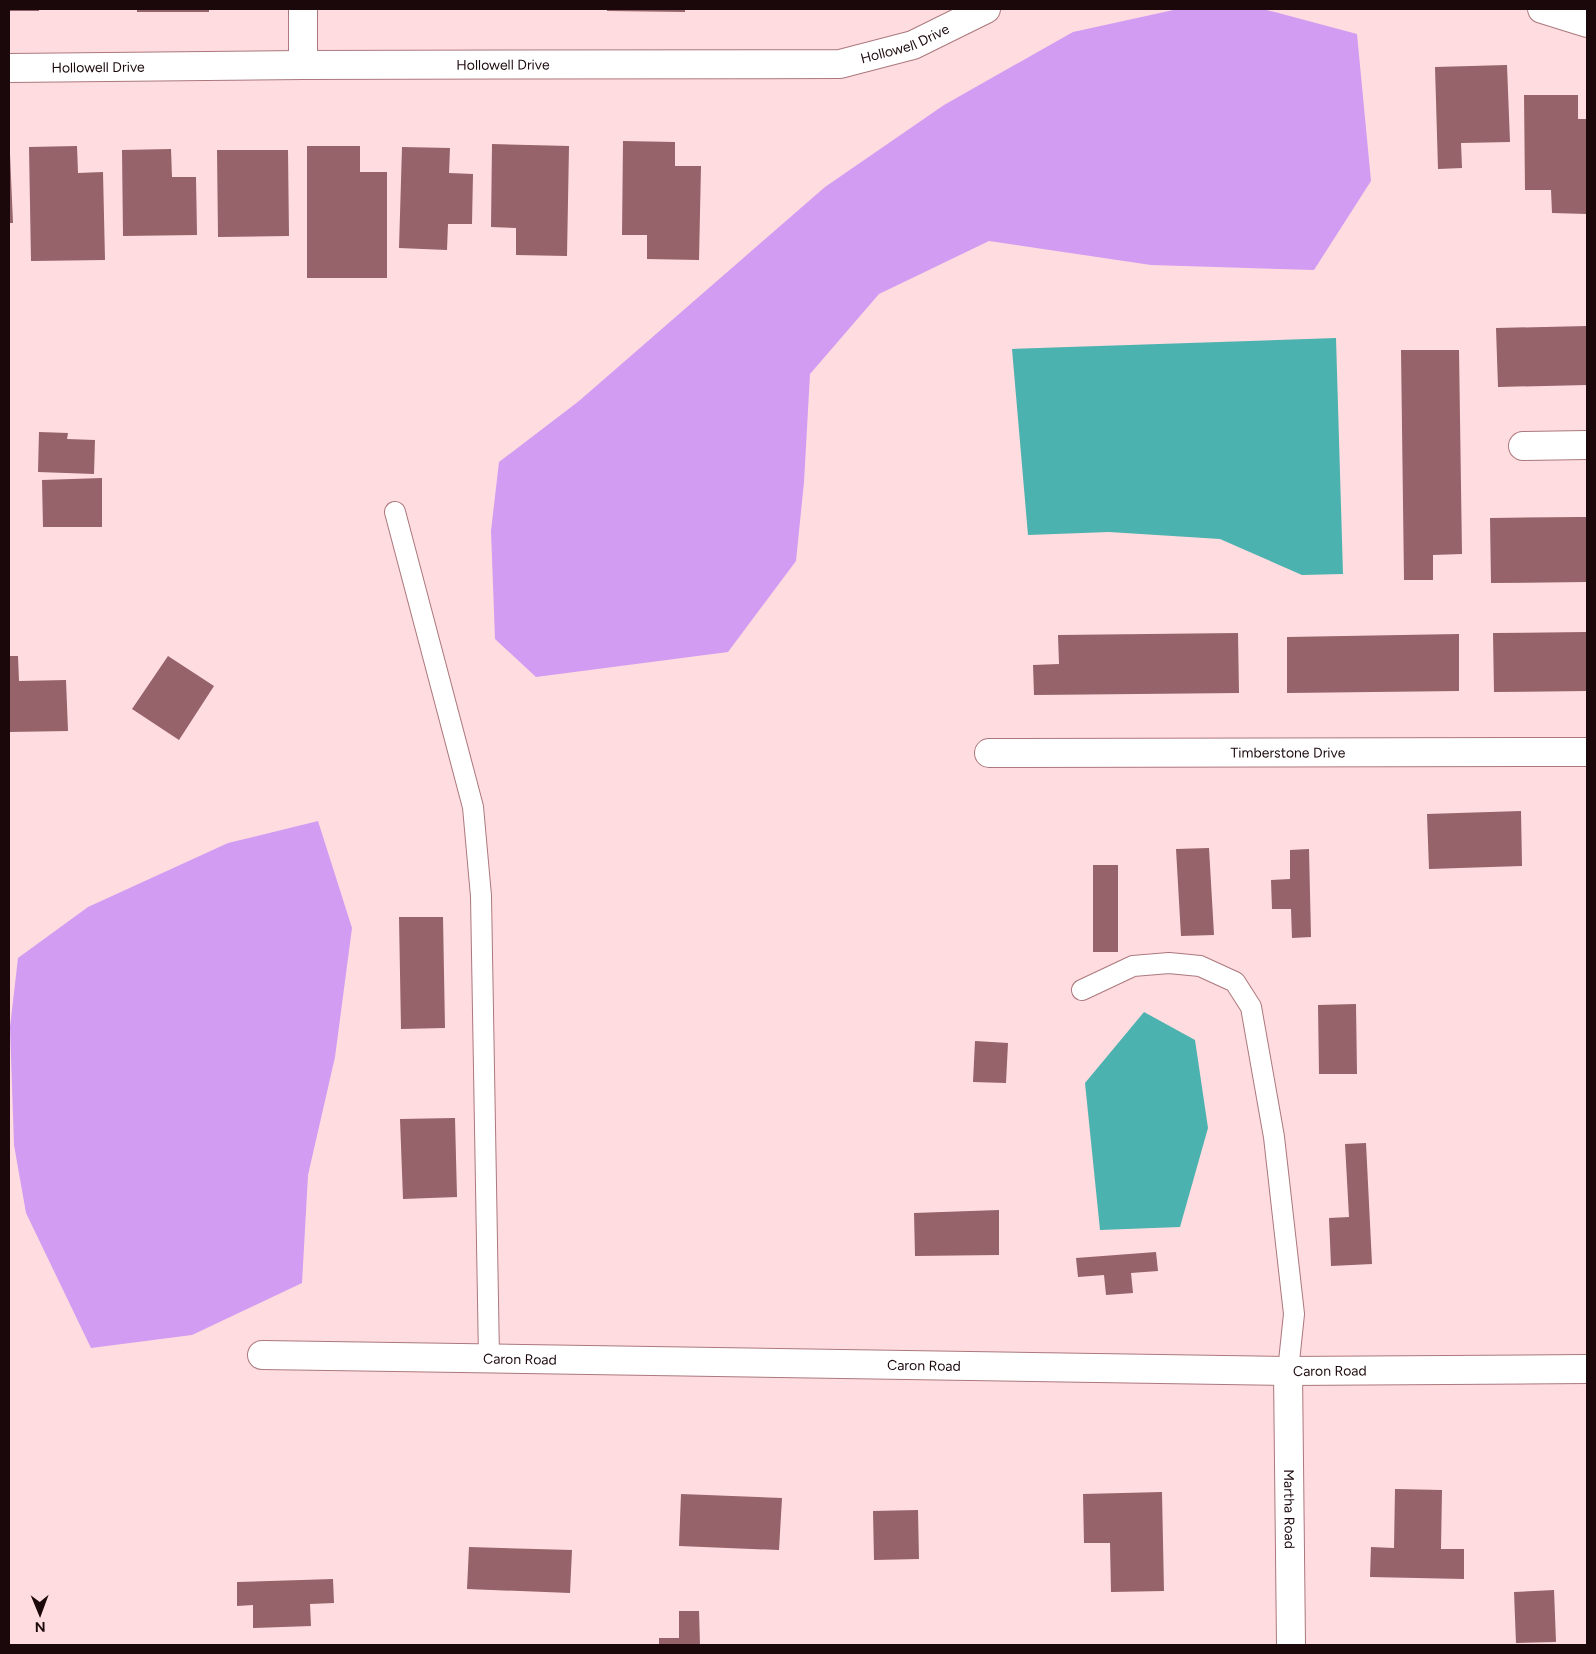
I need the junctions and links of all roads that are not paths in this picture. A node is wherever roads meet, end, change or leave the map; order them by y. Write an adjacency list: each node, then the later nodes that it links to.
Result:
1 (302, 9): 5 (street)
2 (986, 9): 5 (street, Hollowell Drive)
3 (1542, 9): 4 (street)
4 (1587, 23)
5 (303, 64): 6 (street, Hollowell Drive)
6 (9, 68)
7 (1587, 444): 8 (street)
8 (1523, 446)
9 (395, 512): 14 (lane)
10 (1587, 752): 11 (street, Timberstone Drive)
11 (989, 753)
12 (1082, 990): 16 (lane)
13 (262, 1355): 14 (street, Caron Road)
14 (489, 1358): 16 (street, Caron Road)
15 (1587, 1368): 16 (street, Caron Road)
16 (1288, 1371): 17 (street, Martha Road)
17 (1291, 1645)

